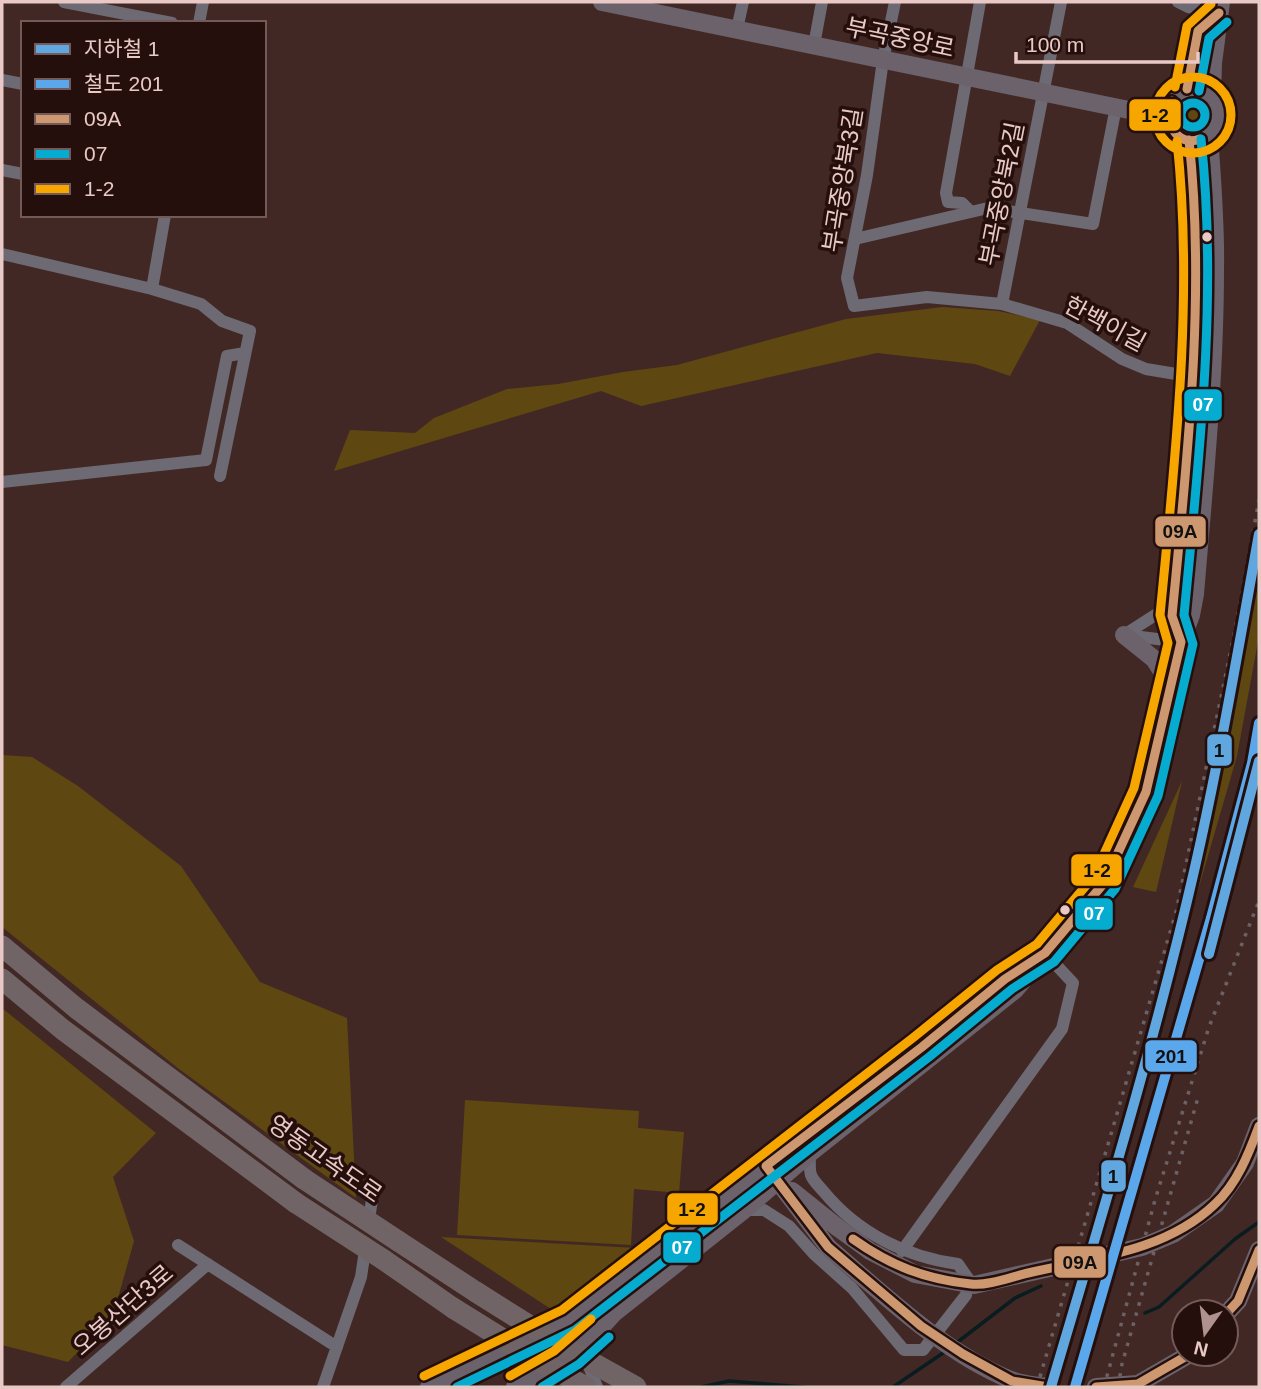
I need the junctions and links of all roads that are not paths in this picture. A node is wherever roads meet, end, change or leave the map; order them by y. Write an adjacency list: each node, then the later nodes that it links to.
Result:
1 (64, 2): 12 (street)
2 (203, 2): 13 (street)
3 (602, 2): 11 (street, 부곡중앙로)
4 (743, 2): 14 (street)
5 (822, 2): 15 (street)
6 (895, 2): 16 (street, 부곡중앙북3길)
7 (980, 2): 17 (street)
8 (1061, 2): 21 (street, 부곡중앙북2길)
9 (1178, 2): 10 (street)
10 (1215, 5): 20 (street); 22 (street)
11 (660, 8): 14 (street, 부곡중앙로)
12 (162, 21)
13 (199, 21)
14 (737, 30): 15 (street, 부곡중앙로)
15 (814, 45): 16 (street, 부곡중앙로)
16 (883, 60): 17 (street, 부곡중앙로); 32 (street, 부곡중앙북3길)
17 (967, 76): 21 (street, 부곡중앙로); 29 (street, 부곡중앙로)
18 (2, 80): 19 (street)
19 (21, 84)
20 (1187, 89): 22 (street); 24 (street)
21 (1044, 92): 23 (street, 부곡중앙로); 30 (street, 부곡중앙북2길)
22 (1212, 97): 25 (street)
23 (1116, 107): 24 (street, 부곡중앙로); 30 (street)
24 (1168, 118): 26 (street)
25 (1209, 135): 26 (street); 39 (street)
26 (1189, 140): 38 (street)
27 (2, 170): 28 (street)
28 (21, 174)
29 (971, 212): 30 (street); 32 (street)
30 (1020, 213): 35 (street, 부곡중앙북2길)
31 (165, 217): 34 (street)
32 (855, 239): 36 (street, 부곡중앙북3길)
33 (2, 254): 34 (street)
34 (152, 289): 37 (street)
35 (1002, 304): 36 (street, 한백이길); 38 (street, 한백이길)
36 (855, 306)
37 (245, 353): 40 (street); 41 (street)
38 (1192, 377): 39 (street, 한백이길); 42 (street)
39 (1212, 378): 44 (street)
40 (220, 476)
41 (2, 482)
42 (1174, 599): 43 (street); 44 (street)
43 (1124, 634): 44 (street); 45 (street)
44 (1181, 642): 45 (street)
45 (1172, 687): 47 (street)
46 (2, 946): 69 (highway, 영동고속도로, bridge)
47 (1045, 953): 50 (street); 51 (street); 57 (street)
48 (2, 979): 67 (highway, 영동고속도로, bridge)
49 (1259, 1126): 52 (street, bridge)
50 (810, 1153): 52 (street); 57 (street)
51 (766, 1166): 52 (street); 65 (street)
52 (778, 1181): 54 (street); 70 (street, bridge)
53 (373, 1193): 60 (street)
54 (744, 1210): 57 (street); 61 (street)
55 (178, 1245): 58 (street, 오봉산단3로)
56 (1259, 1250): 59 (street)
57 (902, 1251)
58 (208, 1264): 60 (street, 오봉산단3로); 63 (street, 오봉산단3로)
59 (1239, 1298)
60 (337, 1347): 64 (street)
61 (582, 1348): 66 (street); 68 (street)
62 (1170, 1366): 71 (street, bridge)
63 (66, 1387)
64 (323, 1387)
65 (429, 1387)
66 (515, 1387)
67 (586, 1387)
68 (597, 1387)
69 (636, 1387)
70 (1048, 1387)
71 (1096, 1387)

